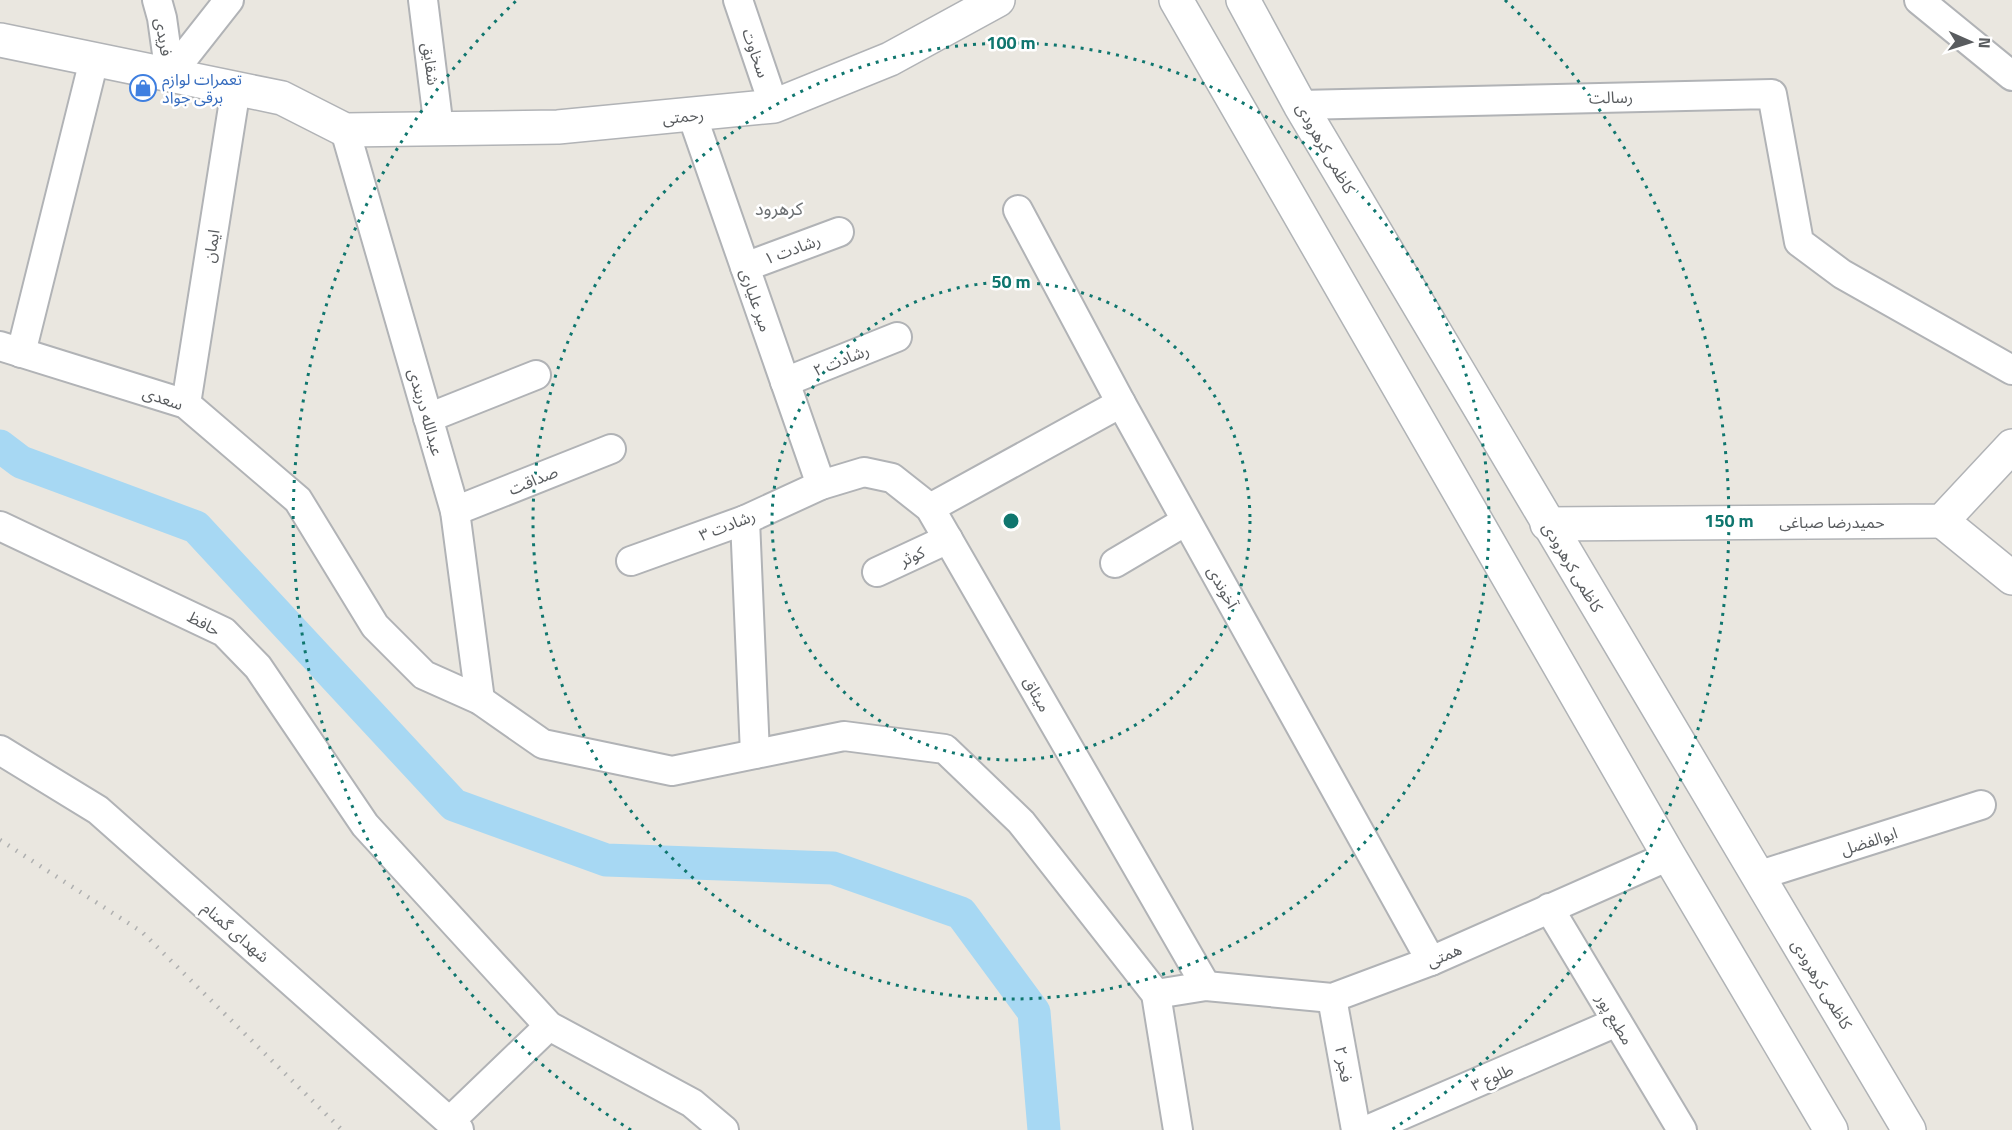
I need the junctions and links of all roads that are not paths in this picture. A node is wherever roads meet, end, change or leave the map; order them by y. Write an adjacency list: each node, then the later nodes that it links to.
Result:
1 (157, 0): 12 (street, فریدی)
2 (229, 0): 12 (street)
3 (423, 0): 17 (street, شقایق)
4 (738, 0): 15 (street, سخاوت)
5 (998, 0): 15 (main road, رحمتی)
6 (1176, 0): 49 (main road)
7 (1243, 0): 14 (main road, کاظمی کرهرودی)
8 (1919, 0): 11 (street)
9 (0, 40): 10 (main road)
10 (94, 60): 12 (main road); 23 (street)
11 (2011, 73)
12 (170, 75): 13 (main road)
13 (236, 88): 18 (main road); 27 (street, ایمان)
14 (1300, 105): 24 (street, رسالت); 38 (main road, کاظمی کرهرودی)
15 (774, 106): 16 (main road, رحمتی)
16 (692, 115): 17 (main road, رحمتی); 21 (street, میر علیاری)
17 (439, 129): 18 (main road, رحمتی)
18 (345, 130): 29 (street, عبدالله دربندی)
19 (1018, 210): 28 (street, آخوندی)
20 (839, 232): 21 (street, رشادت ۱)
21 (745, 267): 26 (street, میر علیاری)
22 (897, 337): 26 (street, رشادت ۲)
23 (10, 350): 27 (street, سعدی)
24 (2012, 370)
25 (536, 375): 29 (street)
26 (785, 382): 32 (street, میر علیاری)
27 (186, 404): 45 (street, سعدی)
28 (1121, 404): 33 (street); 36 (street, آخوندی)
29 (428, 418): 34 (street, عبدالله دربندی)
30 (2012, 446): 37 (main road)
31 (611, 449): 34 (street, صداقت)
32 (821, 486): 33 (street, میثاق); 35 (street, رشادت ۳)
33 (930, 508): 40 (street, میثاق)
34 (455, 511): 45 (street, عبدالله دربندی)
35 (745, 520): 41 (street, رشادت ۳); 47 (street)
36 (1186, 521): 42 (street); 52 (street, آخوندی)
37 (1942, 521): 38 (main road, حمیدرضا صباغی); 44 (main road)
38 (1547, 524): 50 (main road, کاظمی کرهرودی)
39 (0, 526): 57 (street, حافظ)
40 (948, 539): 43 (street, کوثر); 53 (street, میثاق)
41 (631, 561)
42 (1115, 563)
43 (877, 572)
44 (2012, 578)
45 (480, 700): 47 (street, سعدی)
46 (0, 750): 59 (street, شهدای گمنام)
47 (755, 754): 54 (street, سعدی)
48 (1981, 805): 50 (street, ابوالفضل)
49 (1669, 856): 51 (street, همتی); 65 (main road)
50 (1757, 876): 66 (main road, کاظمی کرهرودی)
51 (1549, 908): 52 (street, همتی); 56 (street, مطیع پور)
52 (1431, 962): 55 (street, همتی)
53 (1206, 986): 54 (street, همتی); 55 (street, همتی)
54 (1156, 994): 61 (street)
55 (1332, 998): 62 (street, فجر ۲)
56 (1617, 1022): 58 (street, طلوع ۳); 64 (street, مطیع پور)
57 (549, 1026): 59 (street); 60 (street, حافظ)
58 (1418, 1120): 63 (street, طلوع ۳)
59 (455, 1126)
60 (724, 1130)
61 (1178, 1130)
62 (1356, 1130)
63 (1367, 1130)
64 (1682, 1130)
65 (1831, 1130)
66 (1909, 1130)

